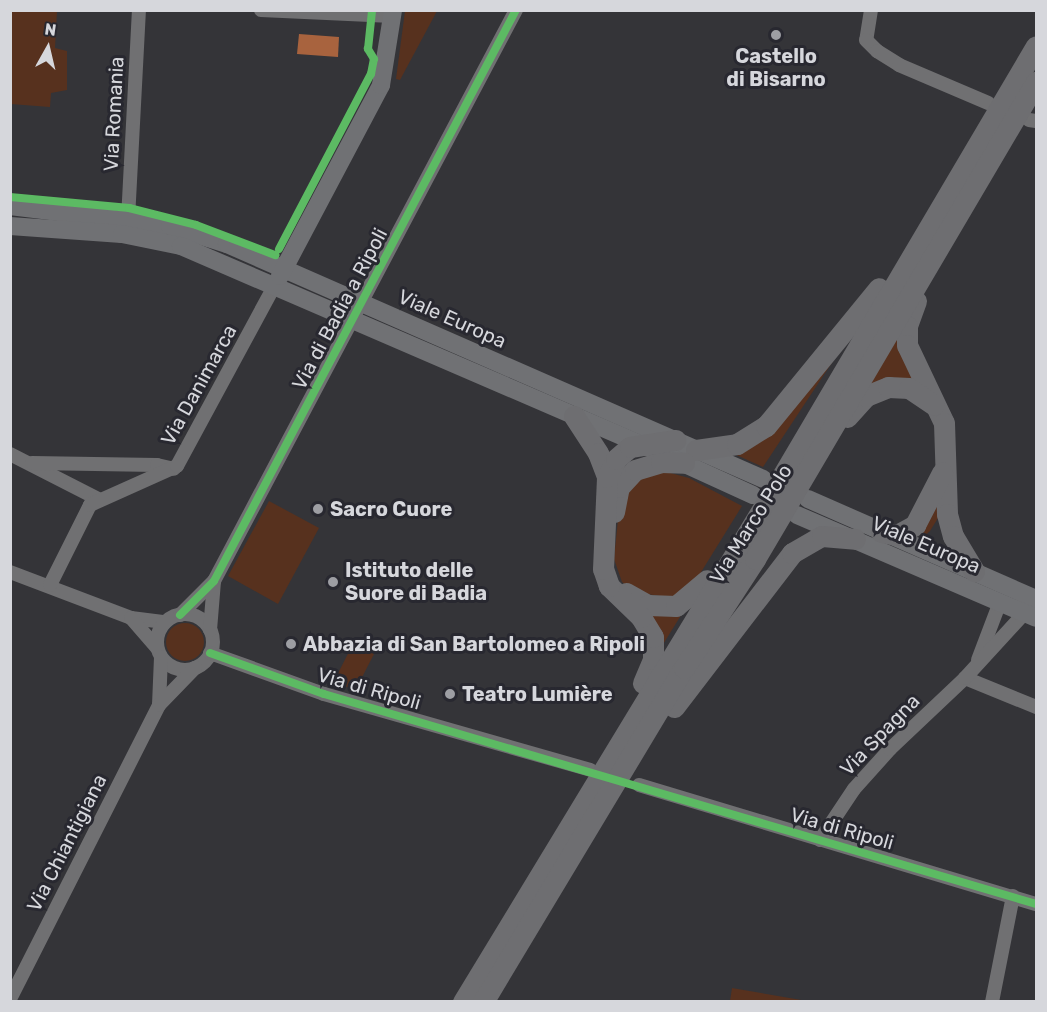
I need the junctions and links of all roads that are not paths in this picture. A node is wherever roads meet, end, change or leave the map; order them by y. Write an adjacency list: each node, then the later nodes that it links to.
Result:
1 (139, 10): 10 (street, Via Romania)
2 (261, 10): 5 (street)
3 (516, 10): 15 (street, Via di Badia a Ripoli)
4 (871, 10): 8 (street)
5 (393, 13): 13 (main road)
6 (1036, 46): 12 (highway, Via Marco Polo)
7 (1036, 82): 12 (highway, Via Marco Polo)
8 (988, 103)
9 (10, 206): 10 (main road, Viale Europa)
10 (128, 219): 13 (main road, Viale Europa)
11 (10, 226): 14 (main road, Viale Europa)
12 (931, 240): 16 (highway); 21 (highway, Via Marco Polo); 22 (highway)
13 (285, 267): 14 (main road); 15 (main road, Viale Europa)
14 (275, 285): 15 (main road, Viale Europa); 24 (street, Via Danimarca)
15 (358, 311): 17 (main road, Viale Europa); 18 (main road, Viale Europa); 35 (street, Via di Badia a Ripoli)
16 (940, 412): 21 (highway); 25 (highway)
17 (574, 416): 19 (main road, Viale Europa); 26 (highway)
18 (675, 440): 19 (highway); 22 (main road, Viale Europa)
19 (640, 444): 22 (main road, Viale Europa); 26 (highway)
20 (10, 454): 23 (street)
21 (805, 454): 32 (highway, Via Marco Polo); 50 (highway, Via Marco Polo)
22 (690, 456): 27 (main road, Viale Europa); 28 (main road, Viale Europa); 32 (highway)
23 (32, 463): 24 (street); 29 (street)
24 (174, 469): 29 (street, Via Danimarca)
25 (944, 470): 30 (highway); 33 (highway)
26 (606, 477): 50 (highway)
27 (763, 479)
28 (753, 495)
29 (98, 499): 36 (street)
30 (881, 532): 31 (main road, Viale Europa); 33 (main road, Viale Europa)
31 (855, 539): 37 (main road, Viale Europa); 50 (highway)
32 (730, 556): 50 (highway, Via Marco Polo)
33 (974, 571): 38 (main road, Viale Europa)
34 (10, 572): 36 (street)
35 (214, 581): 39 (street, Via di Badia a Ripoli); 42 (street, Via di Badia a Ripoli)
36 (50, 585): 40 (street)
37 (995, 599): 38 (main road, Viale Europa); 45 (street, Via Spagna)
38 (1034, 607): 45 (street, Via Spagna)
39 (180, 615): 41 (street); 42 (street)
40 (131, 618): 41 (street); 43 (street)
41 (165, 622): 43 (street)
42 (210, 630): 44 (street)
43 (159, 652): 46 (street); 48 (street, Via Chiantigiana)
44 (210, 653): 46 (street); 51 (street, Via di Ripoli)
45 (977, 664): 47 (street, Via Spagna)
46 (195, 668): 48 (street, Via Chiantigiana)
47 (965, 678): 49 (street); 54 (street, Via Spagna)
48 (159, 705): 57 (street, Via Chiantigiana)
49 (1036, 706)
50 (628, 748): 53 (highway, Via Marco Polo)
51 (590, 770)
52 (639, 785): 54 (street, Via di Ripoli)
53 (594, 802): 58 (highway, Via Marco Polo); 59 (highway, Via Marco Polo)
54 (820, 840): 55 (street, Via di Ripoli)
55 (1013, 896): 56 (street, Via di Ripoli); 60 (street)
56 (1036, 904)
57 (10, 999)
58 (463, 1002)
59 (483, 1002)
60 (992, 1002)

